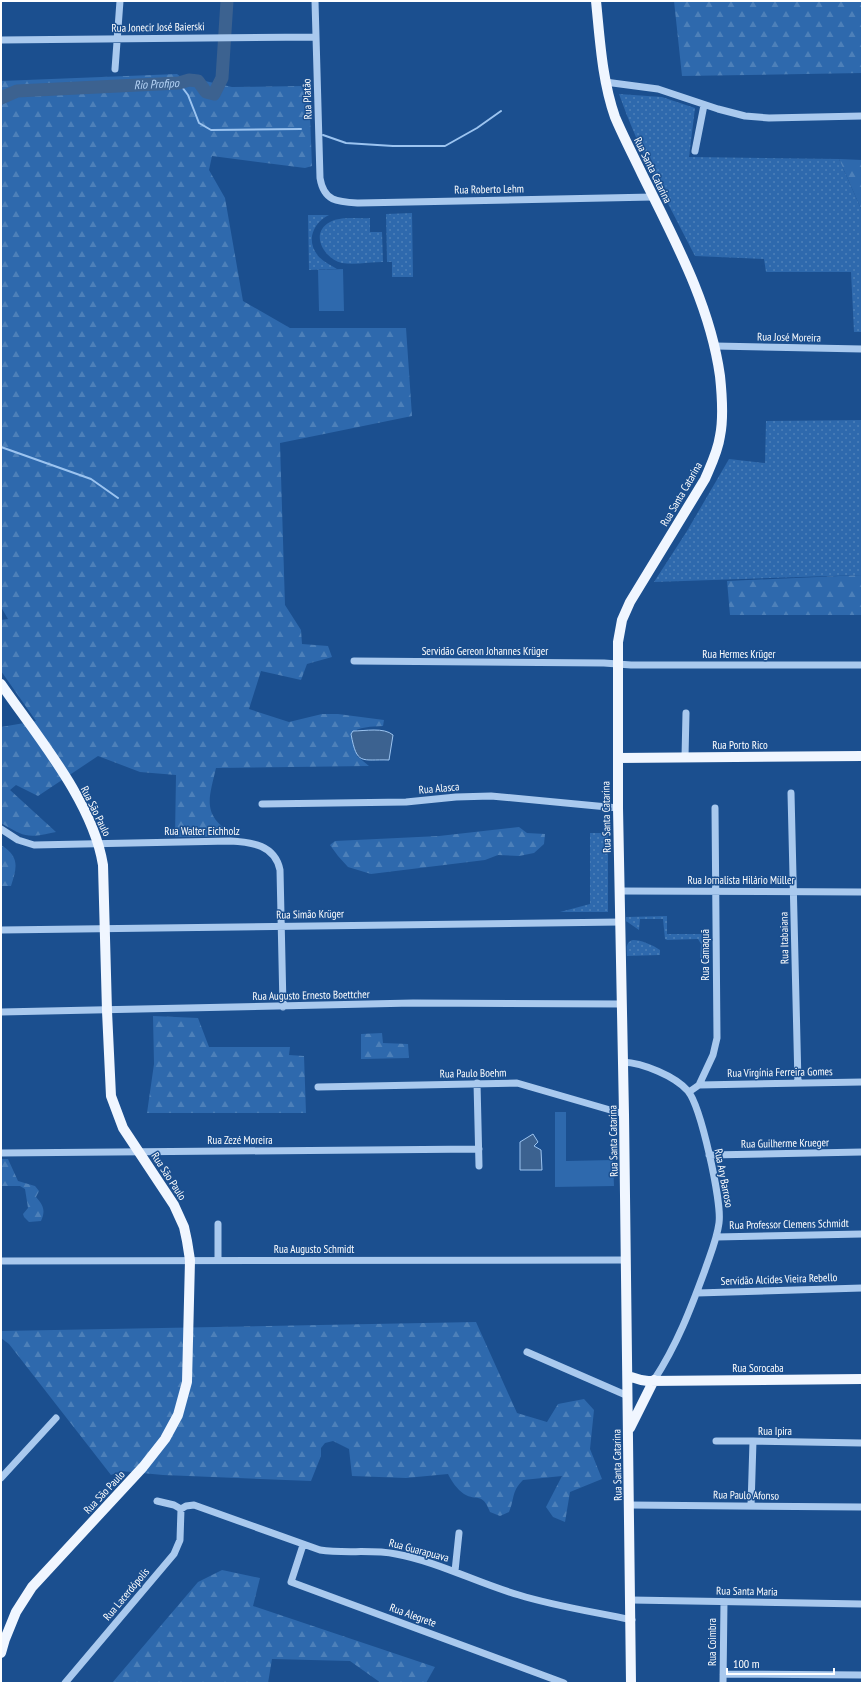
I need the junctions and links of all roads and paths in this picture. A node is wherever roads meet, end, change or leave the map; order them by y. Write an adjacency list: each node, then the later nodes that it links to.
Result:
1 (120, 1): 5 (street)
2 (315, 1): 4 (street, Rua Platão)
3 (596, 1): 8 (main road, Rua Santa Catarina)
4 (316, 37): 5 (street, Rua Jonecir José Baierski); 12 (street, Rua Platão)
5 (118, 38): 6 (street, Rua Jonecir José Baierski); 7 (street)
6 (1, 40)
7 (115, 69)
8 (605, 82): 9 (street); 13 (main road, Rua Santa Catarina)
9 (704, 105): 10 (street); 11 (street)
10 (862, 116)
11 (695, 150)
12 (326, 195): 13 (street, Rua Roberto Lehm)
13 (653, 197): 14 (main road, Rua Santa Catarina)
14 (715, 346): 15 (street, Rua José Moreira); 17 (main road, Rua Santa Catarina)
15 (862, 349)
16 (354, 661): 17 (street, Servidão Gereon Johannes Krüger)
17 (617, 664): 18 (street, Rua Hermes Krüger); 23 (main road, Rua Santa Catarina)
18 (862, 665)
19 (1, 684): 29 (main road, Rua São Paulo)
20 (686, 713): 22 (street)
21 (862, 756): 22 (main road, Rua Porto Rico)
22 (685, 757): 23 (main road, Rua Porto Rico)
23 (618, 758): 26 (main road, Rua Santa Catarina)
24 (791, 793): 32 (street, Rua Itabaiana)
25 (262, 804): 26 (street, Rua Alasca)
26 (618, 808): 30 (main road, Rua Santa Catarina)
27 (715, 808): 31 (street, Rua Camaquã)
28 (1, 829): 29 (street, Rua Walter Eichholz)
29 (99, 844): 35 (street, Rua Walter Eichholz); 36 (main road, Rua São Paulo)
30 (619, 891): 31 (street, Rua Jornalista Hilário Müller); 34 (main road, Rua Santa Catarina)
31 (716, 891): 32 (street, Rua Jornalista Hilário Müller); 46 (street, Rua Camaquã)
32 (794, 892): 33 (street, Rua Jornalista Hilário Müller); 45 (street, Rua Itabaiana)
33 (862, 892)
34 (620, 922): 35 (street, Rua Simão Krüger); 38 (main road, Rua Santa Catarina)
35 (280, 926): 36 (street, Rua Simão Krüger); 39 (street, Rua Walter Eichholz)
36 (105, 928): 37 (street, Rua Simão Krüger); 40 (main road, Rua São Paulo)
37 (1, 930)
38 (621, 1004): 39 (street, Rua Augusto Ernesto Boettcher); 42 (main road, Rua Santa Catarina)
39 (284, 1007): 40 (street, Rua Augusto Ernesto Boettcher)
40 (107, 1011): 41 (street, Rua Augusto Ernesto Boettcher); 51 (main road, Rua São Paulo)
41 (1, 1012)
42 (623, 1062): 48 (street); 49 (main road, Rua Santa Catarina)
43 (862, 1082): 45 (street, Rua Virgínia Ferreira Gomes)
44 (477, 1083): 47 (street, Rua Paulo Boehm); 49 (street, Rua Paulo Boehm); 50 (street)
45 (798, 1083): 46 (street, Rua Virgínia Ferreira Gomes)
46 (699, 1085): 48 (street, Rua Camaquã)
47 (318, 1087)
48 (689, 1092): 54 (street, Rua Ary Barroso)
49 (624, 1114): 61 (main road, Rua Santa Catarina)
50 (479, 1148): 51 (street, Rua Zezé Moreira); 55 (street)
51 (139, 1151): 53 (street, Rua Zezé Moreira); 59 (main road, Rua São Paulo)
52 (862, 1152): 54 (street, Rua Guilherme Krueger)
53 (1, 1153)
54 (709, 1155): 58 (street, Rua Ary Barroso)
55 (479, 1166)
56 (218, 1224): 60 (street)
57 (862, 1234): 58 (street, Rua Professor Clemens Schmidt)
58 (716, 1237): 64 (street, Rua Ary Barroso)
59 (190, 1260): 60 (street, Rua Augusto Schmidt); 62 (street, Rua Augusto Schmidt); 88 (main road, Rua São Paulo)
60 (218, 1260): 61 (street, Rua Augusto Schmidt)
61 (626, 1260): 66 (main road, Rua Santa Catarina)
62 (1, 1261)
63 (862, 1288): 64 (street, Servidão Alcides Vieira Rebello)
64 (697, 1293): 68 (street, Rua Ary Barroso)
65 (527, 1352): 69 (street)
66 (628, 1376): 68 (main road, Rua Sorocaba); 69 (main road, Rua Santa Catarina)
67 (862, 1379): 68 (main road, Rua Sorocaba)
68 (654, 1380): 71 (main road)
69 (628, 1396): 71 (main road, Rua Santa Catarina)
70 (56, 1418): 75 (street)
71 (629, 1430): 77 (main road, Rua Santa Catarina)
72 (716, 1441): 73 (street)
73 (753, 1441): 74 (street, Rua Ipira); 78 (street, Rua Ipira)
74 (862, 1443)
75 (1, 1478)
76 (157, 1501): 80 (street, Rua Guarapuava)
77 (630, 1505): 78 (street, Rua Paulo Afonso); 84 (main road, Rua Santa Catarina)
78 (751, 1506): 79 (street, Rua Paulo Afonso)
79 (862, 1507)
80 (181, 1509): 82 (street, Rua Guarapuava); 91 (street, Rua Lacerdópolis)
81 (459, 1533): 83 (street)
82 (303, 1545): 83 (street, Rua Guarapuava); 92 (street, Rua Alegrete)
83 (455, 1571): 87 (street, Rua Guarapuava)
84 (631, 1600): 85 (street, Rua Santa Maria); 87 (main road, Rua Santa Catarina)
85 (724, 1602): 86 (street, Rua Santa Maria); 89 (street, Rua Coimbra)
86 (862, 1604)
87 (632, 1620): 93 (main road, Rua Santa Catarina)
88 (1, 1653)
89 (723, 1674): 90 (street); 94 (street, Rua Coimbra)
90 (862, 1675)
91 (65, 1683)
92 (564, 1683)
93 (631, 1683)
94 (723, 1683)

